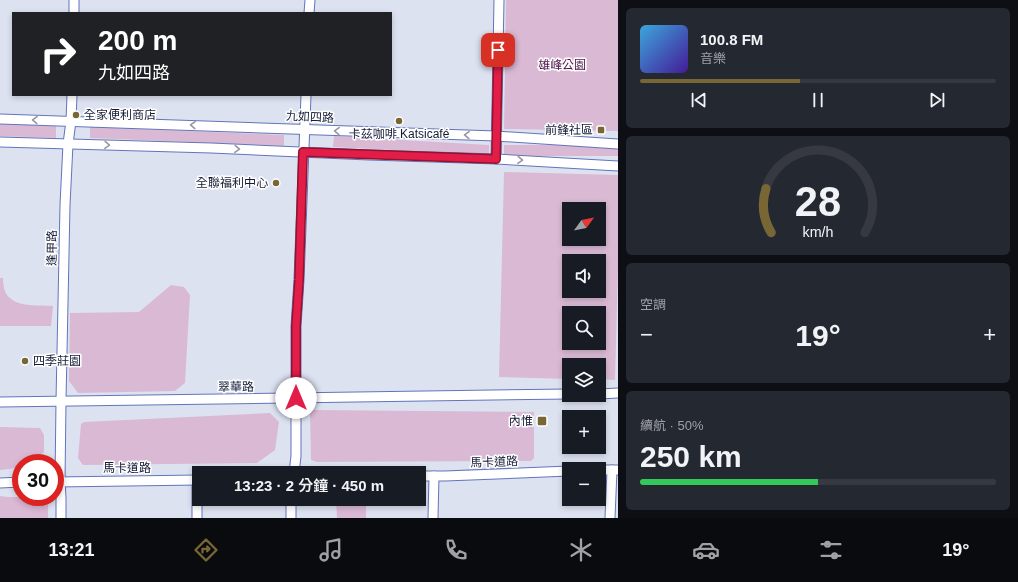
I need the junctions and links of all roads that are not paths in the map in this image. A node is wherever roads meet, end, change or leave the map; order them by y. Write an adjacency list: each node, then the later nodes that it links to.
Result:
1 (74, 0): 4 (street)
2 (310, 0): 5 (street)
3 (499, 0): 11 (street)
4 (74, 12)
5 (309, 12)
6 (72, 96): 9 (street, 逢甲路)
7 (306, 96): 10 (street)
8 (0, 119): 9 (street, 九如四路, one-way to 8)
9 (70, 121): 10 (street, 九如四路, one-way to 9); 13 (street, 逢甲路)
10 (304, 129): 11 (street, 九如四路, one-way to 10); 15 (street)
11 (496, 136): 14 (street, 九如四路); 16 (street)
12 (0, 142): 13 (street)
13 (68, 144): 15 (street, one-way to 15); 22 (street, 逢甲路)
14 (618, 144)
15 (303, 152): 16 (street); 21 (street)
16 (496, 159): 17 (street, one-way to 17)
17 (618, 166)
18 (618, 393): 20 (street)
19 (562, 394): 21 (street, 翠華路)
20 (606, 394)
21 (296, 398): 22 (street, 翠華路); 25 (street)
22 (61, 401): 23 (street, 翠華路); 24 (street, 逢甲路)
23 (0, 402)
24 (59, 454)
25 (295, 466)
26 (615, 470): 41 (street)
27 (562, 471): 29 (street, 馬卡道路)
28 (426, 476): 29 (street, 馬卡道路)
29 (434, 476): 40 (street)
30 (192, 480): 31 (street, 馬卡道路)
31 (64, 481)
32 (12, 482): 33 (street)
33 (0, 483)
34 (61, 506): 37 (street, 逢甲路)
35 (197, 506): 38 (street)
36 (291, 506): 39 (street)
37 (61, 518)
38 (197, 518)
39 (291, 518)
40 (433, 518)
41 (610, 518)

